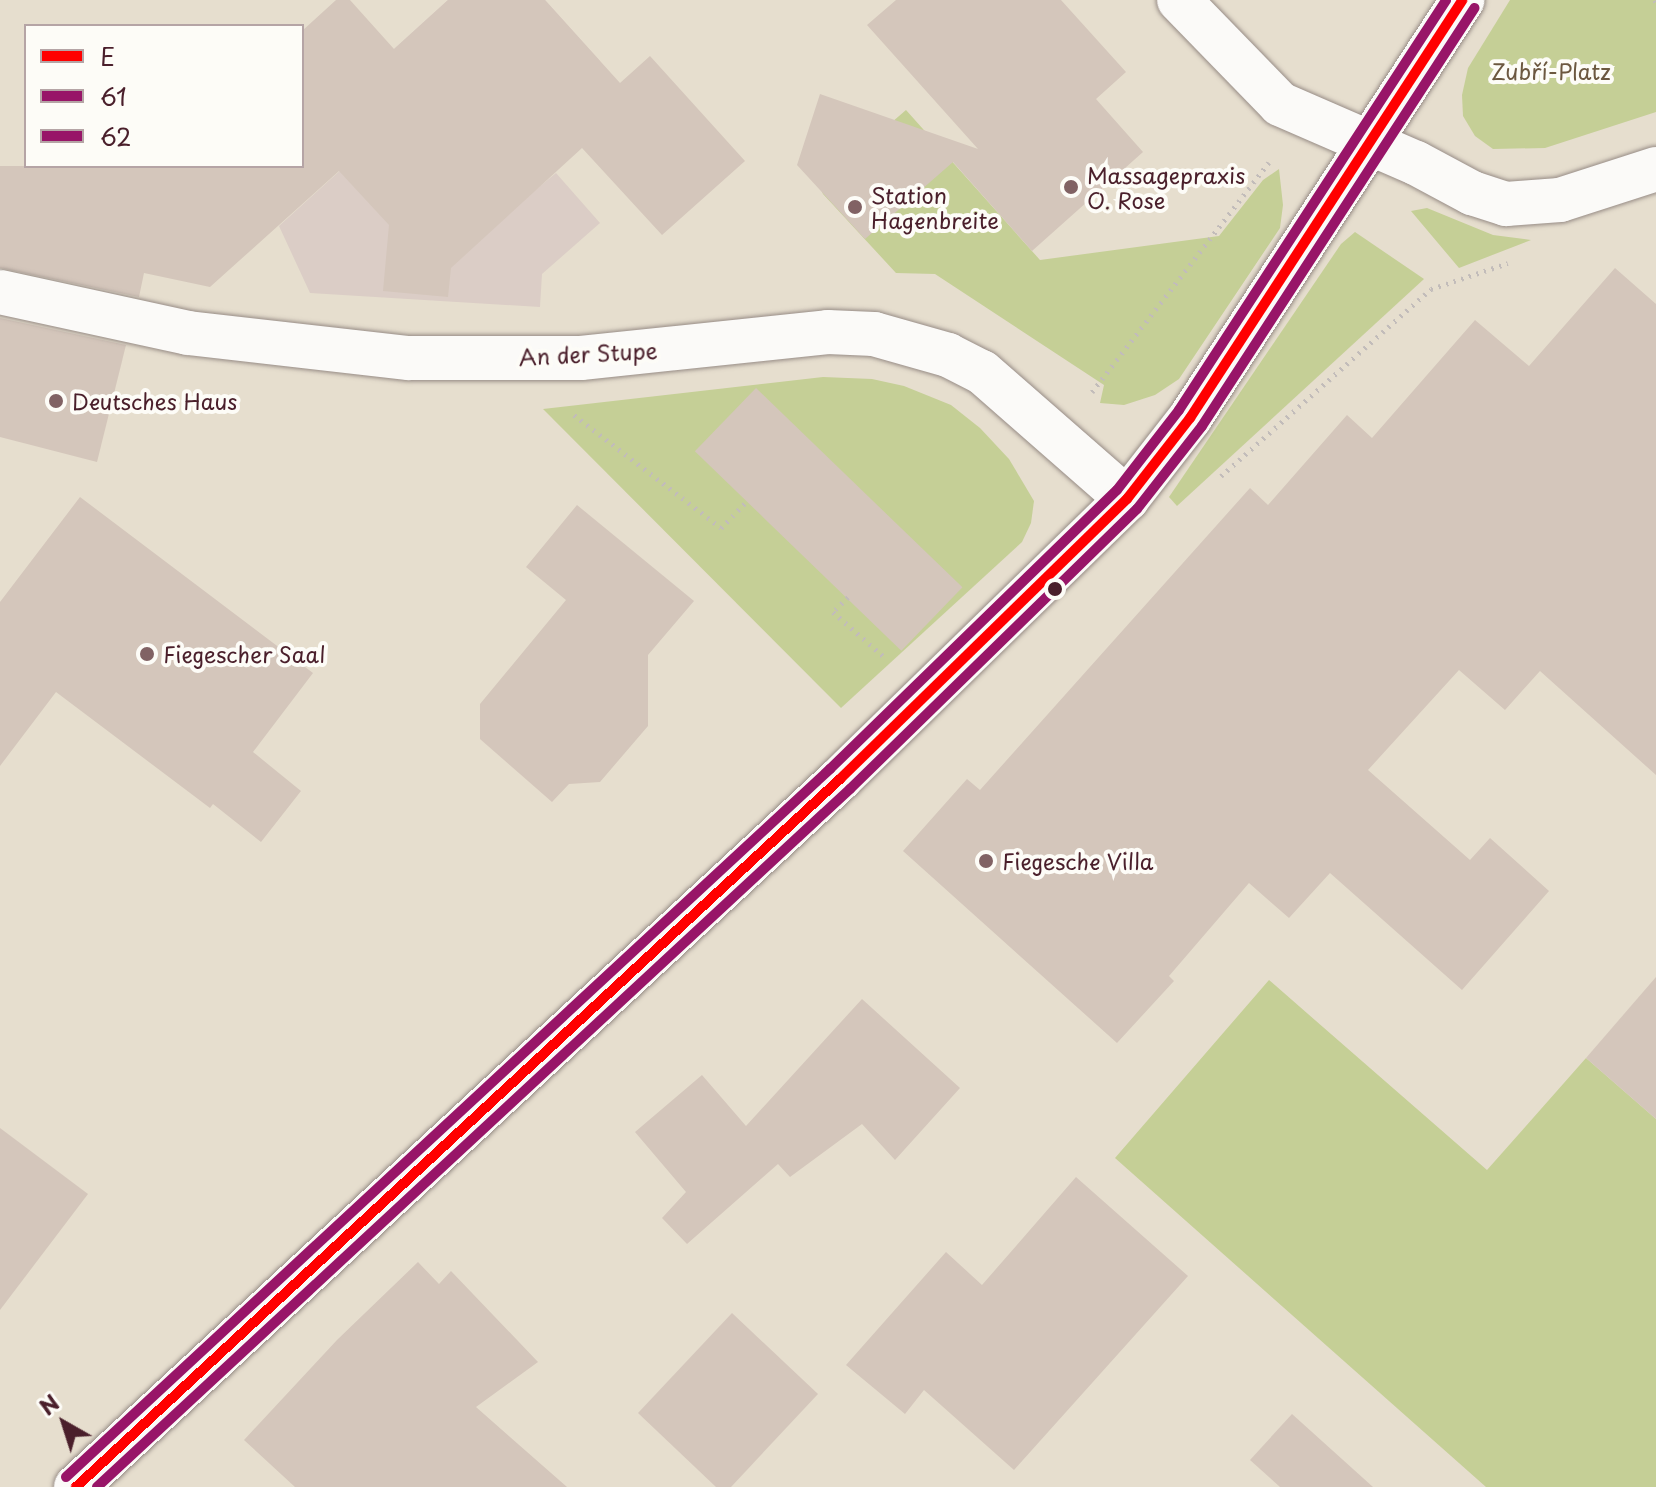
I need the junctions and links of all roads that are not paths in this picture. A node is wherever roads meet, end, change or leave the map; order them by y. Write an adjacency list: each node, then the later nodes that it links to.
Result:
1 (1179, 0): 3 (street)
2 (1463, 0): 3 (street)
3 (1371, 144): 4 (street); 6 (street)
4 (1656, 169)
5 (0, 292): 6 (street, An der Stupe)
6 (1127, 499): 7 (street)
7 (76, 1487)

